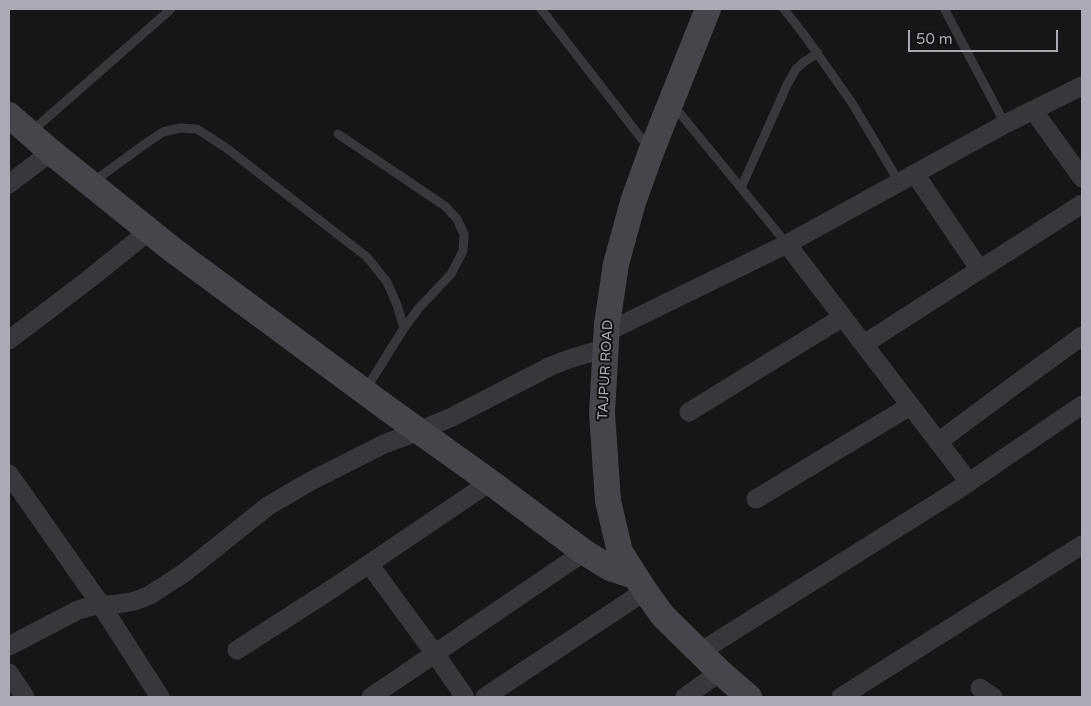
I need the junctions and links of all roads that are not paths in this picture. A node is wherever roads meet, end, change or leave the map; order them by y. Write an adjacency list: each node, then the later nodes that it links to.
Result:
1 (171, 9): 12 (lane)
2 (541, 9): 15 (lane)
3 (708, 9): 8 (street, TAJPUR ROAD)
4 (784, 9): 6 (lane)
5 (945, 10): 11 (lane)
6 (818, 53): 16 (lane); 20 (lane)
7 (1082, 86): 9 (street)
8 (671, 103): 15 (street, TAJPUR ROAD); 20 (lane)
9 (1033, 110): 11 (street); 17 (street)
10 (9, 115): 12 (street)
11 (1005, 124): 16 (street)
12 (30, 133): 14 (street)
13 (338, 134): 26 (lane)
14 (51, 152): 18 (street); 19 (street)
15 (652, 152): 29 (street, TAJPUR ROAD)
16 (907, 178): 23 (street); 24 (street)
17 (1082, 178)
18 (91, 183): 22 (street); 26 (lane)
19 (9, 184)
20 (741, 188): 23 (lane)
21 (1082, 204): 24 (street)
22 (149, 230): 28 (street); 31 (street)
23 (787, 244): 25 (street); 29 (street)
24 (980, 270): 30 (street)
25 (843, 317): 30 (street); 34 (street)
26 (404, 328): 31 (lane)
27 (1082, 336): 36 (street)
28 (9, 340)
29 (606, 340): 35 (street); 44 (street, TAJPUR ROAD)
30 (864, 344): 33 (street)
31 (365, 392): 35 (street)
32 (1082, 405): 39 (street)
33 (910, 406): 36 (street); 40 (street)
34 (689, 412)
35 (419, 431): 38 (street); 45 (street)
36 (938, 442): 39 (street)
37 (9, 474): 45 (street)
38 (490, 482): 42 (street); 43 (street)
39 (969, 482): 48 (street)
40 (756, 499)
41 (1082, 545): 59 (street)
42 (584, 552): 44 (street); 49 (street)
43 (369, 564): 47 (street); 49 (street)
44 (639, 584): 48 (street, TAJPUR ROAD); 56 (street)
45 (101, 605): 46 (street); 53 (street)
46 (9, 646)
47 (238, 650)
48 (700, 652): 50 (street, TAJPUR ROAD)
49 (435, 654): 54 (street); 55 (street)
50 (720, 672): 57 (street); 58 (street, TAJPUR ROAD)
51 (9, 673): 52 (street)
52 (25, 697)
53 (160, 697)
54 (371, 697)
55 (465, 697)
56 (485, 697)
57 (685, 697)
58 (749, 697)
59 (841, 697)

